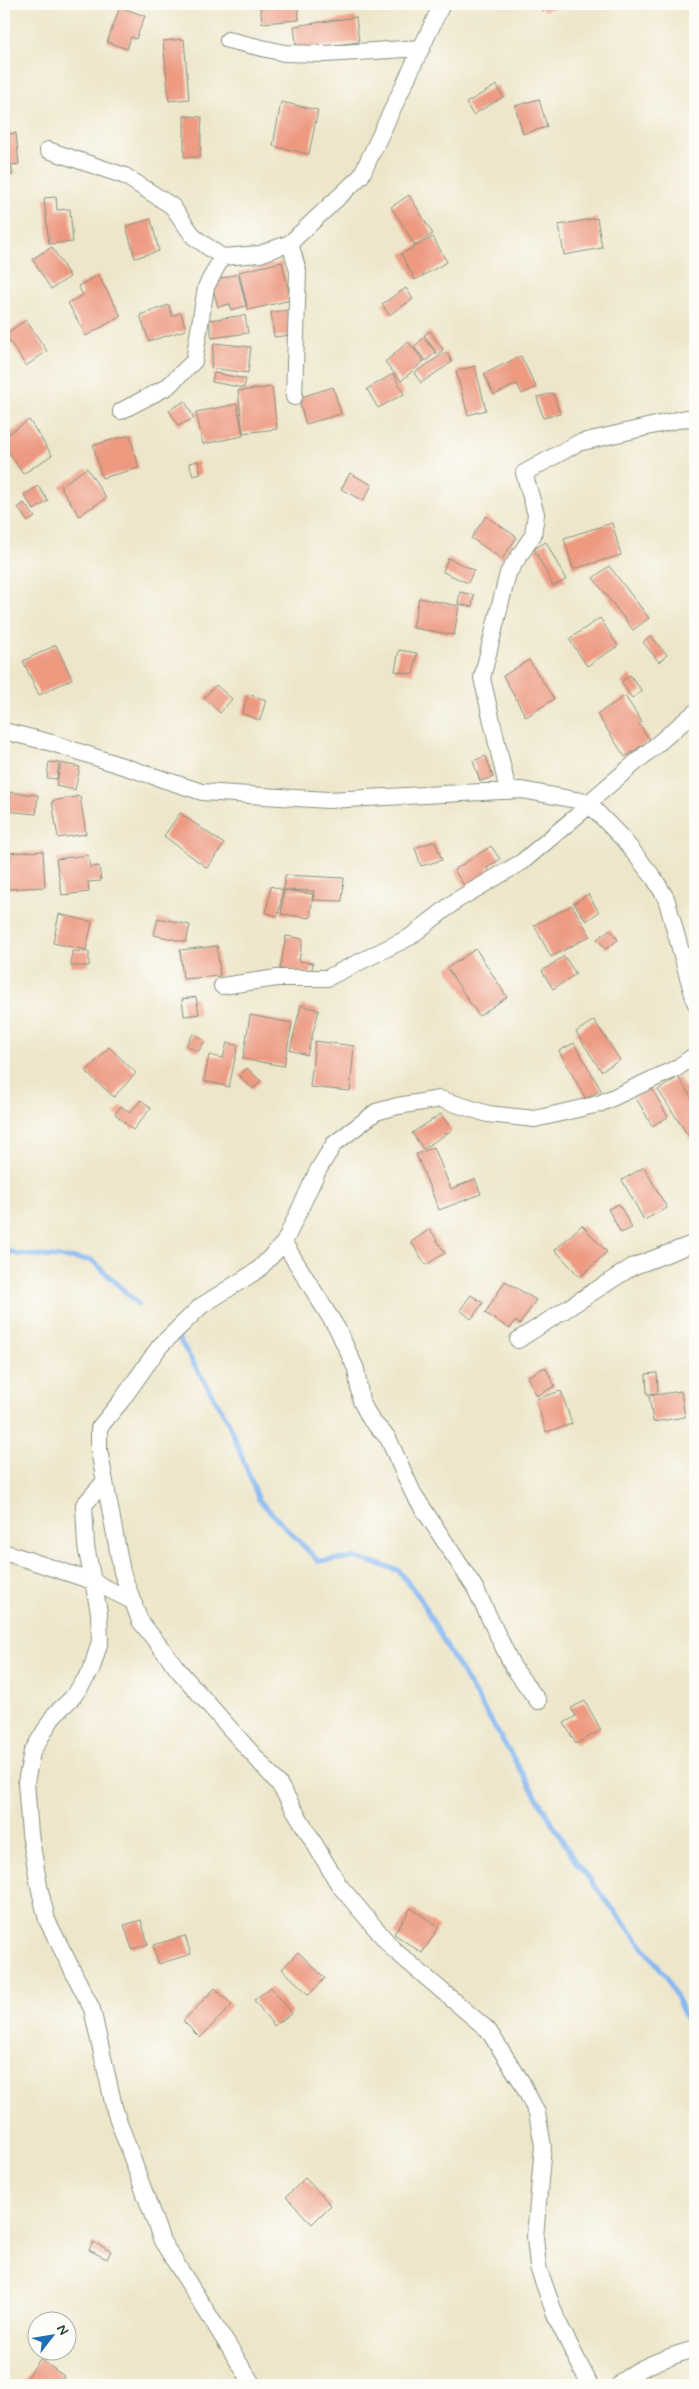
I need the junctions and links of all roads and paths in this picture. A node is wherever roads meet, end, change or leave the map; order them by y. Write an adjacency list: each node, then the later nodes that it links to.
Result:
1 (442, 4): 3 (street)
2 (228, 40): 3 (street)
3 (422, 48): 5 (street)
4 (48, 150): 6 (street)
5 (290, 242): 6 (street); 7 (street)
6 (222, 257): 8 (street)
7 (294, 397)
8 (122, 411)
9 (695, 420): 12 (street)
10 (695, 712): 13 (street)
11 (4, 731): 12 (street)
12 (508, 791): 13 (street)
13 (592, 803): 14 (street); 15 (street)
14 (222, 986)
15 (695, 1002)
16 (695, 1055): 17 (street)
17 (284, 1243): 20 (street); 24 (street)
18 (695, 1243): 19 (street)
19 (518, 1340)
20 (104, 1482): 22 (street); 23 (street)
21 (4, 1552): 22 (street)
22 (92, 1581): 23 (street); 26 (street)
23 (134, 1602): 27 (street)
24 (538, 1701)
25 (695, 2349): 28 (street)
26 (254, 2385)
27 (590, 2385)
28 (619, 2385)

